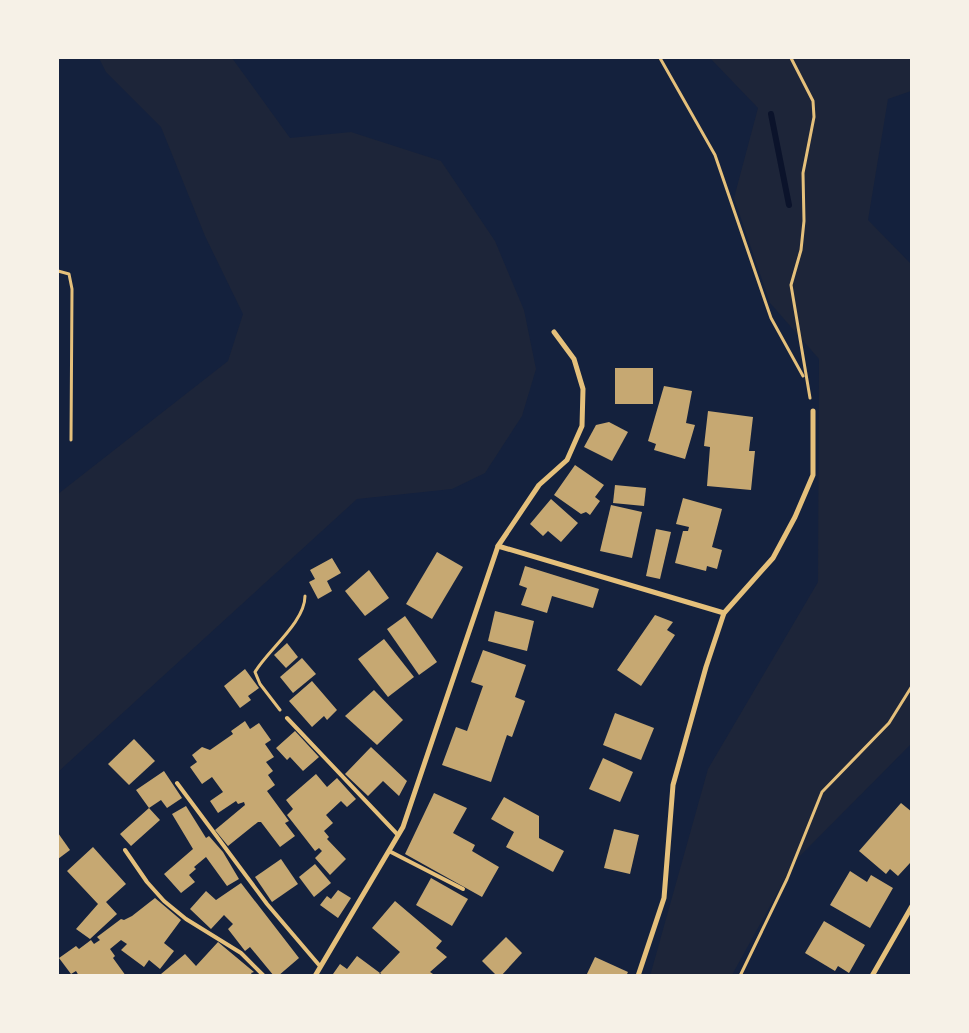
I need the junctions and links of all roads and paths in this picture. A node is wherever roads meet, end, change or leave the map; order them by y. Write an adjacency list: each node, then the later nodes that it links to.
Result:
1 (660, 58): 5 (path)
2 (791, 58): 5 (path)
3 (58, 271): 7 (path)
4 (554, 332): 8 (street)
5 (805, 379): 6 (path)
6 (813, 411): 10 (street)
7 (71, 440)
8 (498, 546): 10 (street); 14 (street)
9 (305, 596): 12 (path)
10 (724, 614): 22 (street)
11 (912, 686): 23 (path)
12 (287, 718): 14 (lane)
13 (177, 784): 19 (lane)
14 (398, 835): 16 (street)
15 (126, 850): 20 (lane)
16 (388, 851): 17 (lane); 19 (street)
17 (463, 889)
18 (912, 906): 24 (street)
19 (319, 966): 21 (street)
20 (264, 976)
21 (314, 976)
22 (638, 976)
23 (740, 976)
24 (872, 976)

